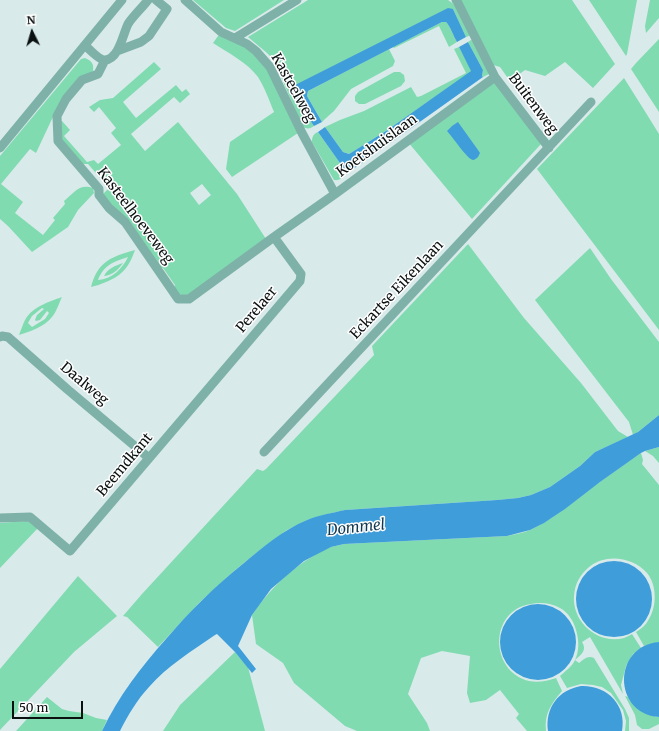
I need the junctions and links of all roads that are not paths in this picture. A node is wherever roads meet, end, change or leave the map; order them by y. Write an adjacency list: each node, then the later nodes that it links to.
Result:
1 (122, 0): 8 (street)
2 (148, 0): 9 (street)
3 (156, 0): 9 (street)
4 (185, 0): 7 (street, Kasteelweg)
5 (297, 0): 7 (street)
6 (456, 0): 11 (street, Buitenweg)
7 (235, 38): 15 (street, Kasteelweg)
8 (85, 45): 10 (street); 13 (street)
9 (117, 51): 10 (street)
10 (105, 60): 16 (street, Kasteelhoeveweg)
11 (495, 77): 14 (street, Buitenweg); 15 (street, Koetshuislaan)
12 (592, 102): 14 (street, Eckartse Eikenlaan)
13 (0, 148)
14 (549, 148): 19 (street, Eckartse Eikenlaan)
15 (335, 194): 16 (street, Koetshuislaan)
16 (274, 237): 18 (street, Perelaer)
17 (0, 337): 20 (street, Daalweg)
18 (200, 398): 20 (street, Beemdkant)
19 (264, 452)
20 (149, 458): 21 (street, Beemdkant)
21 (0, 518)

